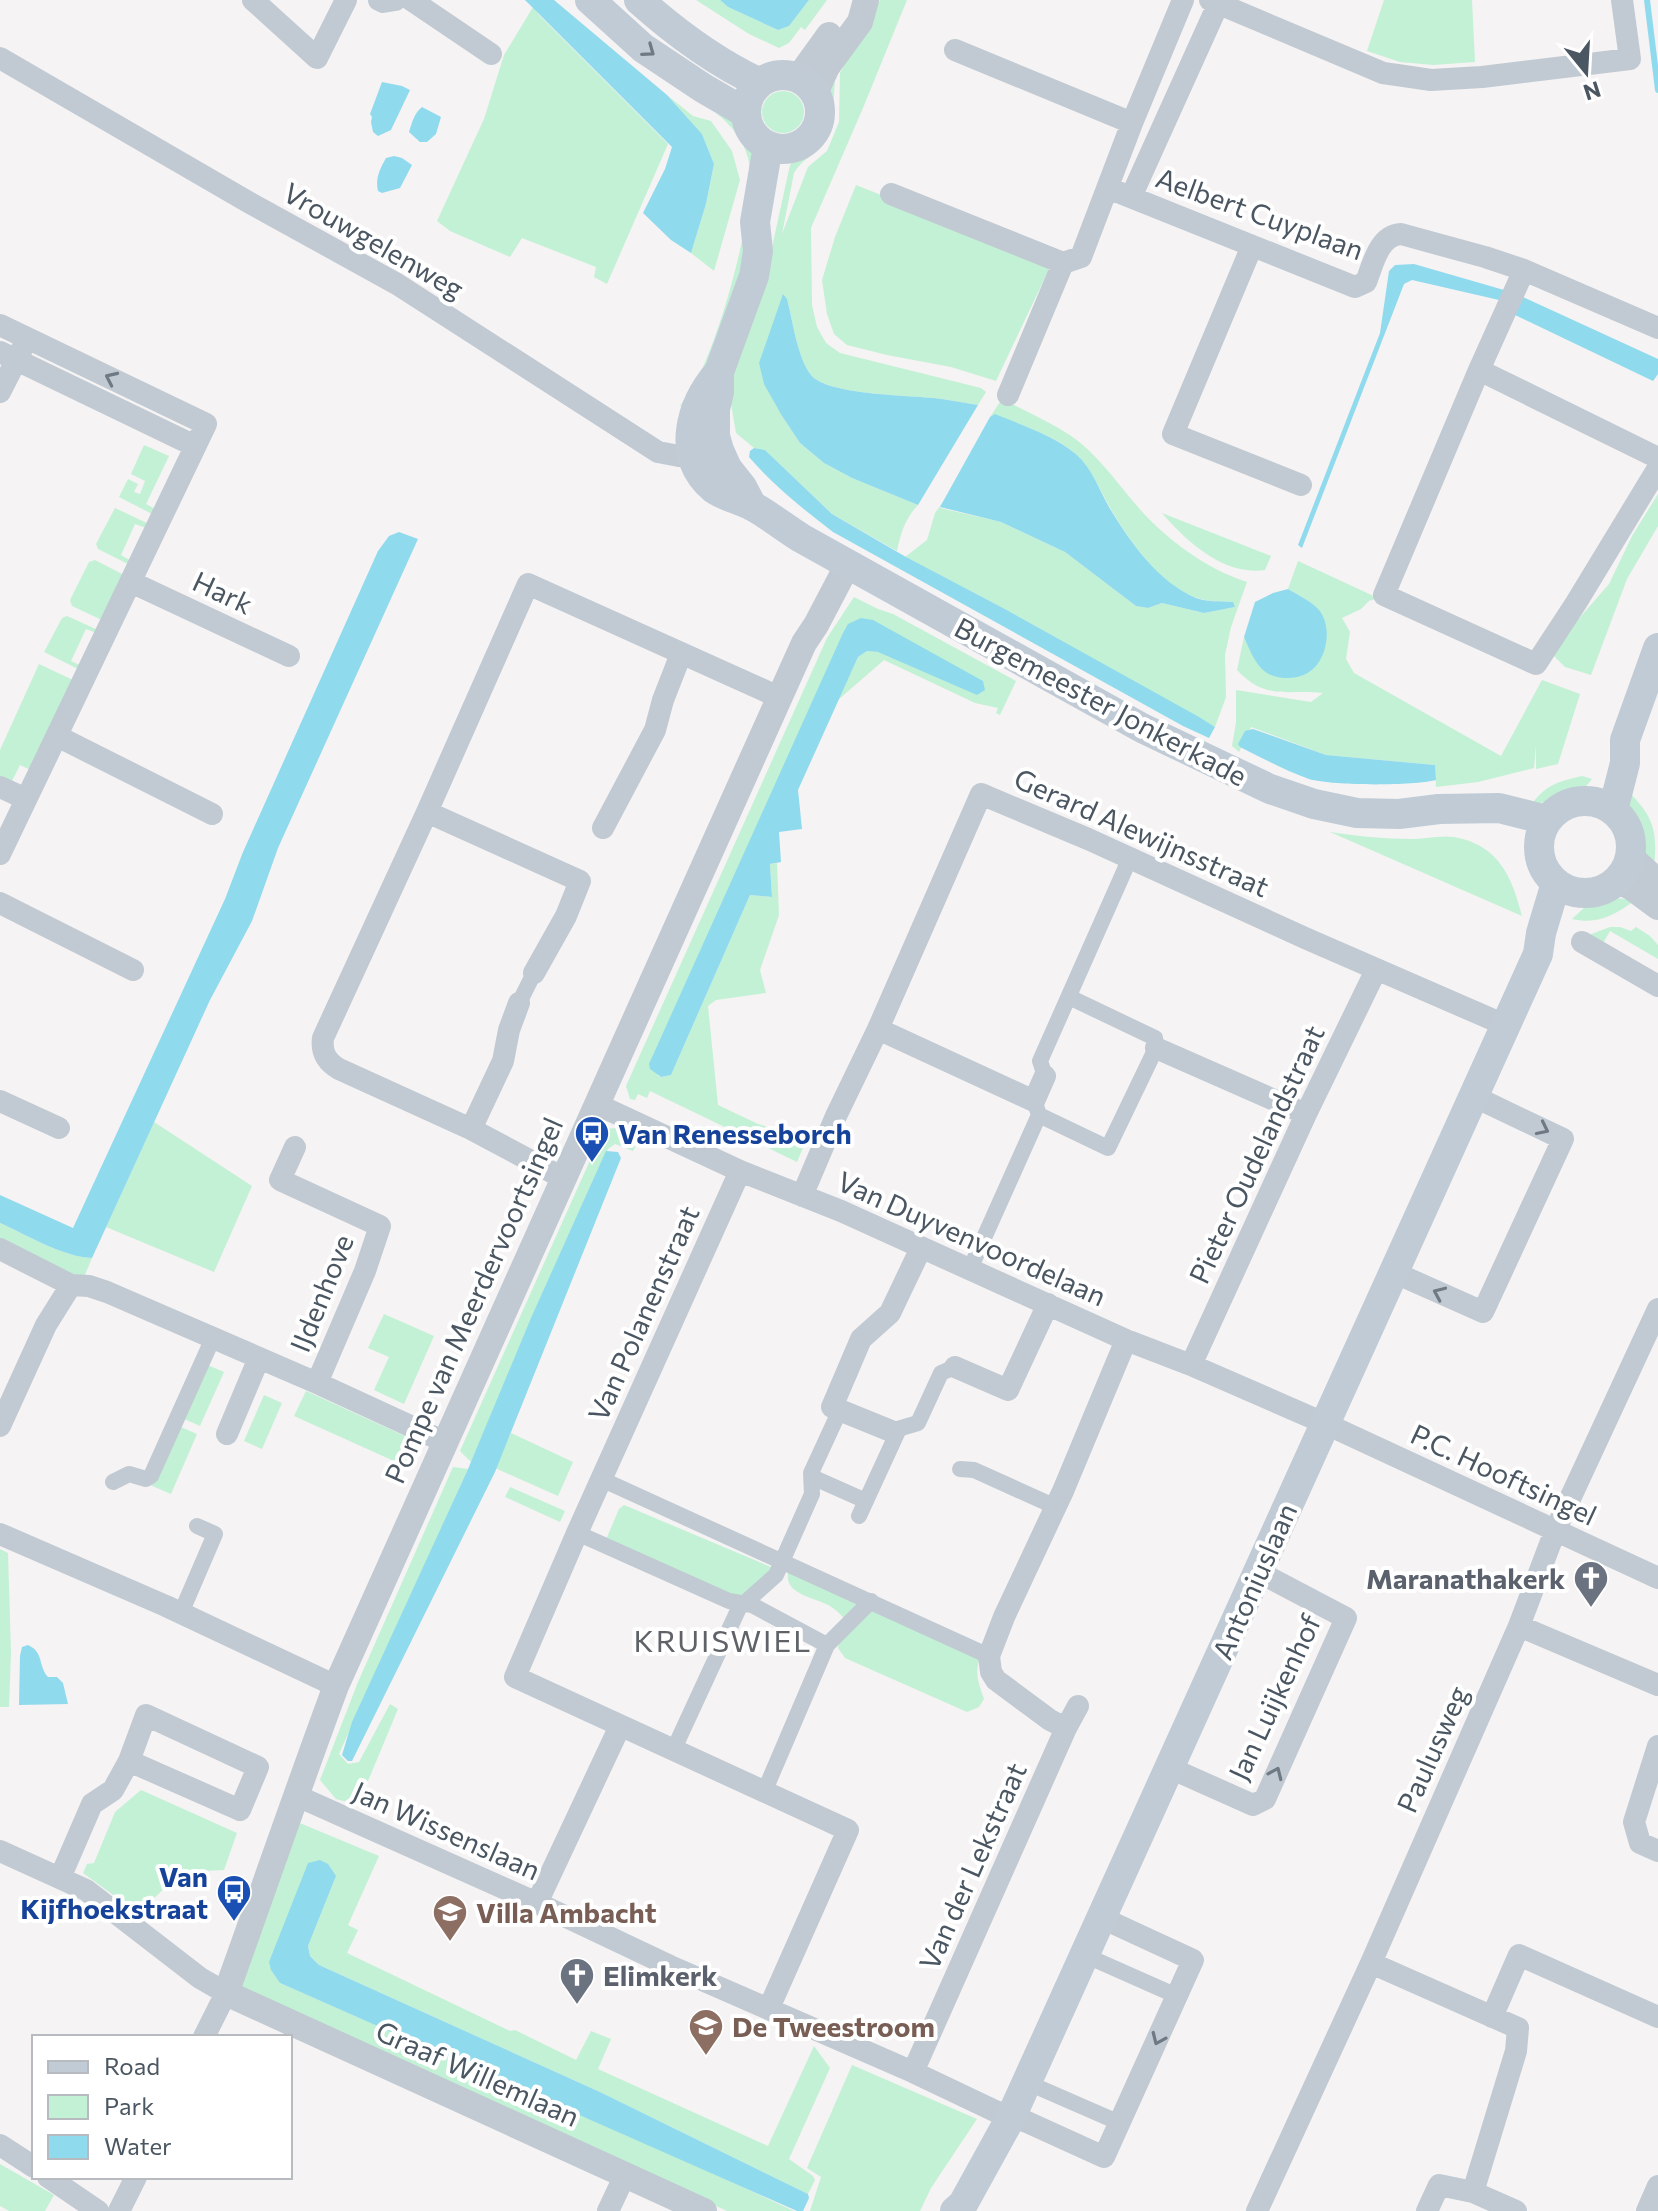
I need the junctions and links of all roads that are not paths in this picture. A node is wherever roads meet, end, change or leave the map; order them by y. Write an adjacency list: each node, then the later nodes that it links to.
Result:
1 (253, 0): 2 (street)
2 (346, 0)
3 (379, 0): 4 (street)
4 (395, 0)
5 (411, 0): 13 (street)
6 (590, 0): 17 (main road, one-way to 17)
7 (639, 0): 15 (main road)
8 (863, 0): 16 (street)
9 (1183, 0): 18 (street)
10 (1622, 0): 11 (street)
11 (1216, 1): 22 (street, Aelbert Cuyplaan)
12 (955, 50): 18 (street)
13 (491, 54)
14 (0, 58): 36 (street, Vrouwgelenweg)
15 (760, 83): 16 (main road); 17 (main road)
16 (806, 86): 19 (main road)
17 (746, 113): 19 (main road)
18 (1132, 123): 20 (street)
19 (778, 148): 36 (main road, Burgemeester Jonkerkade)
20 (1108, 188): 22 (street, Aelbert Cuyplaan); 24 (street)
21 (891, 194): 24 (street)
22 (1131, 197): 23 (street, Aelbert Cuyplaan)
23 (1252, 246): 25 (street, Aelbert Cuyplaan); 39 (street)
24 (1063, 263): 32 (street)
25 (1524, 270): 27 (street, Aelbert Cuyplaan); 30 (street)
26 (0, 325): 28 (street)
27 (1658, 328)
28 (27, 338): 29 (street); 33 (street, one-way to 28)
29 (8, 356): 31 (street); 34 (street)
30 (1479, 370): 37 (street); 38 (street)
31 (0, 392)
32 (1008, 395)
33 (154, 398): 34 (street); 35 (street)
34 (144, 421): 35 (street)
35 (195, 446): 41 (street)
36 (705, 452): 40 (main road, Burgemeester Jonkerkade)
37 (1658, 458)
38 (1658, 468)
39 (1301, 485)
40 (841, 560): 45 (street, Pompe van Meerdervoortsingel); 53 (main road, Burgemeester Jonkerkade)
41 (131, 582): 44 (street, Hark); 46 (street)
42 (1658, 648): 49 (main road)
43 (681, 654): 45 (street); 50 (street); 52 (street)
44 (289, 656)
45 (781, 698): 74 (street, Pompe van Meerdervoortsingel)
46 (57, 736): 48 (street); 51 (street)
47 (0, 787): 48 (street)
48 (26, 799): 54 (street)
49 (1603, 805): 53 (main road); 56 (main road)
50 (427, 812): 64 (street); 78 (street)
51 (212, 814)
52 (603, 828)
53 (1543, 830): 58 (main road)
54 (0, 854)
55 (1130, 858): 63 (street, Gerard Alewijnsstraat); 66 (street); 69 (street, Gerard Alewijnsstraat)
56 (1624, 869): 57 (street); 58 (main road); 60 (street)
57 (1658, 882)
58 (1568, 888): 68 (main road, Antoniuslaan)
59 (0, 903): 62 (street)
60 (1658, 907)
61 (1582, 942): 65 (street)
62 (133, 970)
63 (1376, 970): 68 (street, Gerard Alewijnsstraat); 76 (street, Pieter Oudelandstraat)
64 (534, 973): 67 (street)
65 (1658, 986)
66 (1069, 997): 70 (street); 71 (street)
67 (519, 1003): 78 (street)
68 (1505, 1025): 72 (main road, Antoniuslaan)
69 (878, 1029): 75 (street); 82 (street, Gerard Alewijnsstraat)
70 (1156, 1048): 75 (street); 76 (street)
71 (1045, 1076): 75 (street)
72 (1473, 1096): 86 (main road, Antoniuslaan); 86 (street, one-way to 86)
73 (0, 1101): 77 (street)
74 (596, 1104): 80 (street, Van Duyvenvoordelaan); 81 (street, Pompe van Meerdervoortsingel)
75 (1036, 1108): 85 (street)
76 (1306, 1114): 93 (street, Pieter Oudelandstraat)
77 (59, 1128)
78 (471, 1129): 81 (street)
79 (295, 1147): 95 (street, IJdenhove)
80 (740, 1171): 82 (street, Van Duyvenvoordelaan); 103 (street, Van Polanenstraat)
81 (563, 1178): 101 (street, Pompe van Meerdervoortsingel)
82 (802, 1196): 83 (street, Van Duyvenvoordelaan)
83 (921, 1248): 85 (street, Van Duyvenvoordelaan); 96 (street)
84 (0, 1249): 87 (street, IJdenhove)
85 (970, 1269): 88 (street, Van Duyvenvoordelaan)
86 (1393, 1272): 97 (main road, Antoniuslaan)
87 (71, 1285): 90 (street, IJdenhove); 98 (street)
88 (1048, 1304): 91 (street, Van Duyvenvoordelaan); 94 (street)
89 (1658, 1309): 108 (street, Paulusweg)
90 (213, 1338): 92 (street, IJdenhove); 104 (street)
91 (1126, 1340): 93 (street, Van Duyvenvoordelaan); 106 (street)
92 (259, 1358): 95 (street, IJdenhove); 100 (street, IJdenhove)
93 (1191, 1365): 97 (street, Van Duyvenvoordelaan)
94 (955, 1367): 99 (street)
95 (317, 1383): 101 (street, IJdenhove)
96 (840, 1410): 99 (street); 105 (street)
97 (1324, 1423): 108 (street, P.C. Hooftsingel); 112 (main road, Antoniuslaan)
98 (0, 1426)
99 (895, 1430): 105 (street)
100 (227, 1434)
101 (445, 1442): 121 (street, Pompe van Meerdervoortsingel)
102 (960, 1469): 106 (street)
103 (601, 1479): 109 (street, Van Polanenstraat); 111 (street)
104 (113, 1482)
105 (812, 1486): 111 (street)
106 (1056, 1507): 119 (street)
107 (197, 1526): 116 (street)
108 (1555, 1531): 113 (street, P.C. Hooftsingel); 117 (street, Paulusweg)
109 (577, 1533): 115 (street); 123 (street, Van Polanenstraat)
110 (0, 1534): 116 (street)
111 (782, 1562): 114 (street); 115 (street)
112 (1256, 1574): 128 (main road, Antoniuslaan); 128 (street, Jan Luijkenhof, one-way to 112)
113 (1658, 1578)
114 (871, 1601): 118 (street); 119 (street)
115 (745, 1603): 118 (street); 126 (street)
116 (181, 1613): 121 (street)
117 (1519, 1626): 120 (street); 137 (street, Paulusweg)
118 (827, 1645): 129 (street)
119 (989, 1656): 124 (street)
120 (1658, 1685)
121 (336, 1686): 130 (street, Pompe van Meerdervoortsingel)
122 (1078, 1706): 124 (street, Van der Lekstraat)
123 (620, 1726): 126 (street, Van Polanenstraat); 134 (street)
124 (1066, 1728): 144 (street, Van der Lekstraat)
125 (1658, 1746): 132 (street)
126 (673, 1751): 129 (street, Van Polanenstraat)
127 (129, 1761): 127 (street); 133 (street)
128 (1170, 1768): 135 (main road, Antoniuslaan)
129 (765, 1790): 140 (street, Van Polanenstraat)
130 (295, 1795): 134 (street, Jan Wissenslaan); 138 (street, Pompe van Meerdervoortsingel)
131 (0, 1851): 133 (street)
132 (1658, 1851)
133 (60, 1878): 138 (street)
134 (537, 1903): 140 (street, Jan Wissenslaan)
135 (1104, 1916): 139 (street); 146 (main road, Antoniuslaan)
136 (1098, 1961): 139 (street)
137 (1371, 1963): 141 (street); 160 (street, Paulusweg)
138 (226, 1993): 143 (street); 150 (street, Graaf Willemlaan)
139 (1177, 1996): 147 (street, one-way to 147)
140 (769, 2008): 144 (street, Jan Wissenslaan)
141 (1492, 2017): 142 (street); 154 (street)
142 (1658, 2017)
143 (205, 2035)
144 (913, 2072): 146 (street, Jan Wissenslaan)
145 (1042, 2089): 147 (street)
146 (1011, 2117): 147 (street, Jan Wissenslaan); 155 (main road, Antoniuslaan)
147 (1120, 2123)
148 (0, 2145): 149 (street)
149 (32, 2166)
150 (625, 2175): 158 (street); 159 (street, Graaf Willemlaan)
151 (51, 2179): 156 (street)
152 (135, 2179): 157 (street)
153 (1658, 2186): 163 (street)
154 (1473, 2192): 161 (street); 162 (street)
155 (960, 2209)
156 (98, 2211)
157 (119, 2211)
158 (608, 2211)
159 (704, 2211)
160 (1257, 2211)
161 (1427, 2211)
162 (1516, 2211)
163 (1647, 2211)

